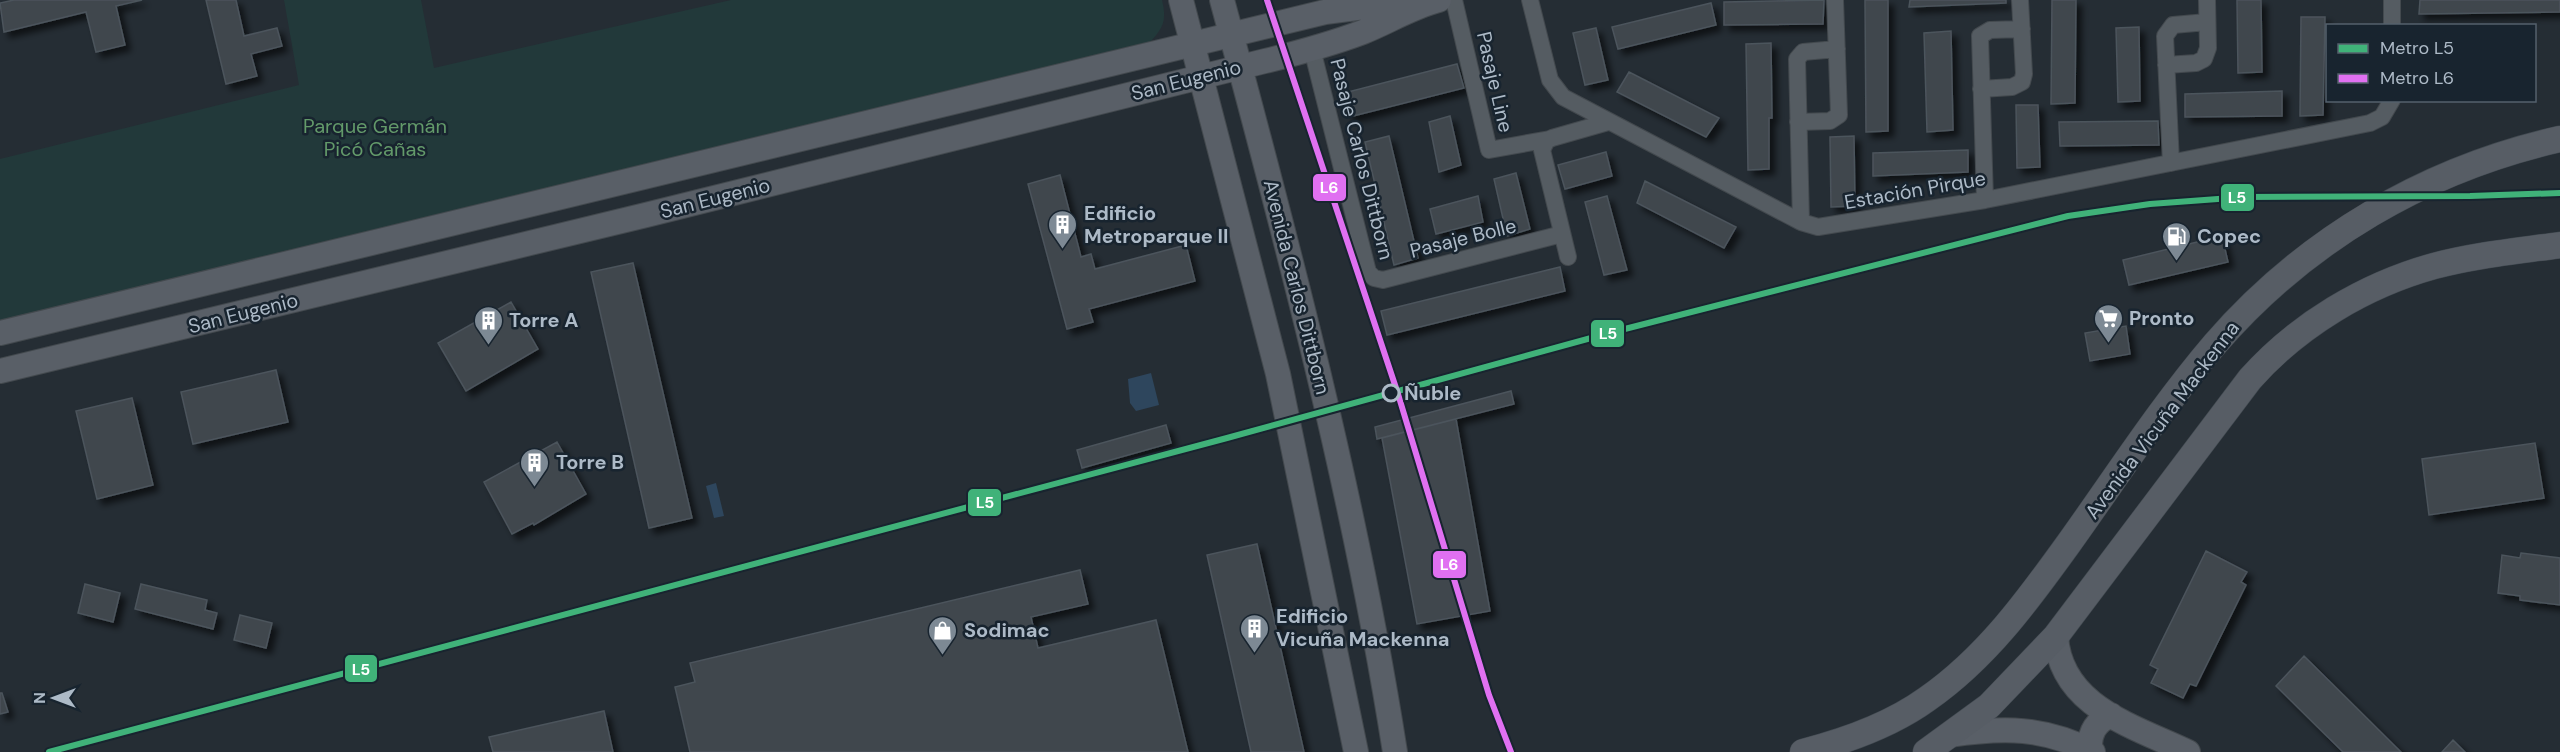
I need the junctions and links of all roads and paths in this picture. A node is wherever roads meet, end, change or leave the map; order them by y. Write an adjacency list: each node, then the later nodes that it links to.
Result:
1 (1181, 0): 14 (main road, Avenida Carlos Dittborn)
2 (1222, 0): 13 (main road, Avenida Carlos Dittborn)
3 (1454, 0): 24 (street, Pasaje Line)
4 (1530, 0): 22 (street, Estación Pirque)
5 (1835, 0): 16 (street)
6 (2020, 0): 12 (street)
7 (2207, 0): 10 (street)
8 (2392, 0): 11 (street)
9 (1431, 2): 13 (main road, San Eugenio); 15 (main road, San Eugenio)
10 (2208, 22): 17 (street); 17 (street)
11 (2392, 24)
12 (2022, 29): 20 (street); 20 (street)
13 (1232, 36): 14 (main road, San Eugenio); 18 (main road, Avenida Carlos Dittborn)
14 (1192, 45): 19 (main road, Avenida Carlos Dittborn); 31 (main road, San Eugenio)
15 (1312, 49): 18 (main road, San Eugenio); 34 (street, Pasaje Carlos Dittborn)
16 (1837, 49): 23 (street); 23 (street)
17 (2166, 64): 26 (street)
18 (1240, 67): 19 (main road, San Eugenio); 44 (main road, Avenida Carlos Dittborn)
19 (1201, 77): 35 (main road, San Eugenio); 43 (main road, Avenida Carlos Dittborn)
20 (1981, 88): 27 (street)
21 (2391, 102): 26 (street, Estación Pirque)
22 (1608, 122): 24 (street, Pasaje Line); 28 (street, Estación Pirque)
23 (1798, 122): 28 (street)
24 (1550, 139): 29 (street)
25 (2560, 139): 45 (main road, Avenida Vicuña Mackenna)
26 (2171, 163): 27 (street, Estación Pirque)
27 (1985, 200): 28 (street, Estación Pirque)
28 (1801, 222)
29 (1562, 234): 32 (street); 34 (street, Pasaje Bolle)
30 (2560, 245): 39 (main road)
31 (350, 249): 33 (main road, San Eugenio); 35 (main road)
32 (1568, 257)
33 (290, 264): 36 (main road); 37 (main road, San Eugenio)
34 (1374, 279)
35 (359, 284): 36 (main road, San Eugenio)
36 (300, 299): 38 (main road, San Eugenio)
37 (0, 333)
38 (0, 371)
39 (2056, 636): 40 (main road); 41 (main road)
40 (2110, 715): 42 (main road); 47 (main road)
41 (1950, 735): 42 (main road); 46 (main road)
42 (2091, 751)
43 (1356, 752)
44 (1395, 752)
45 (1803, 752)
46 (1926, 752)
47 (2188, 752)

